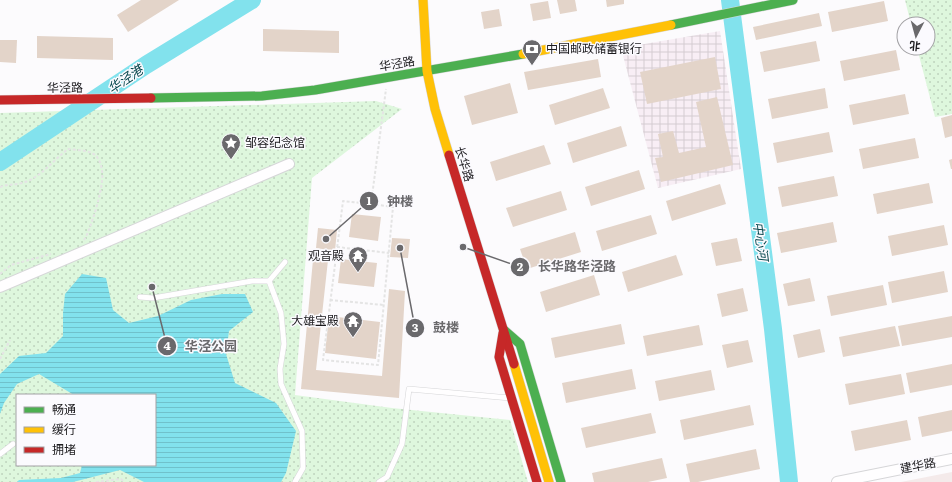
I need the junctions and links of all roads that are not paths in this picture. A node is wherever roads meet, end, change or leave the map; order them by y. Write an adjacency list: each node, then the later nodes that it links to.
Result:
1 (423, 0): 3 (street, 长华路)
2 (793, 0): 3 (street, 华泾路)
3 (427, 71): 4 (street, 华泾路); 10 (street, 长华路)
4 (0, 100)
5 (289, 164): 8 (street)
6 (285, 262): 7 (lane)
7 (268, 281): 9 (lane); 15 (lane)
8 (0, 287)
9 (140, 297)
10 (504, 330): 11 (street, 长华路); 18 (street, 长华路); 19 (street)
11 (512, 399): 16 (lane); 17 (street, 长华路)
12 (13, 444): 13 (lane)
13 (0, 454)
14 (952, 460): 20 (street, 建华路)
15 (296, 482)
16 (379, 482)
17 (537, 482)
18 (549, 482)
19 (561, 482)
20 (837, 482)

